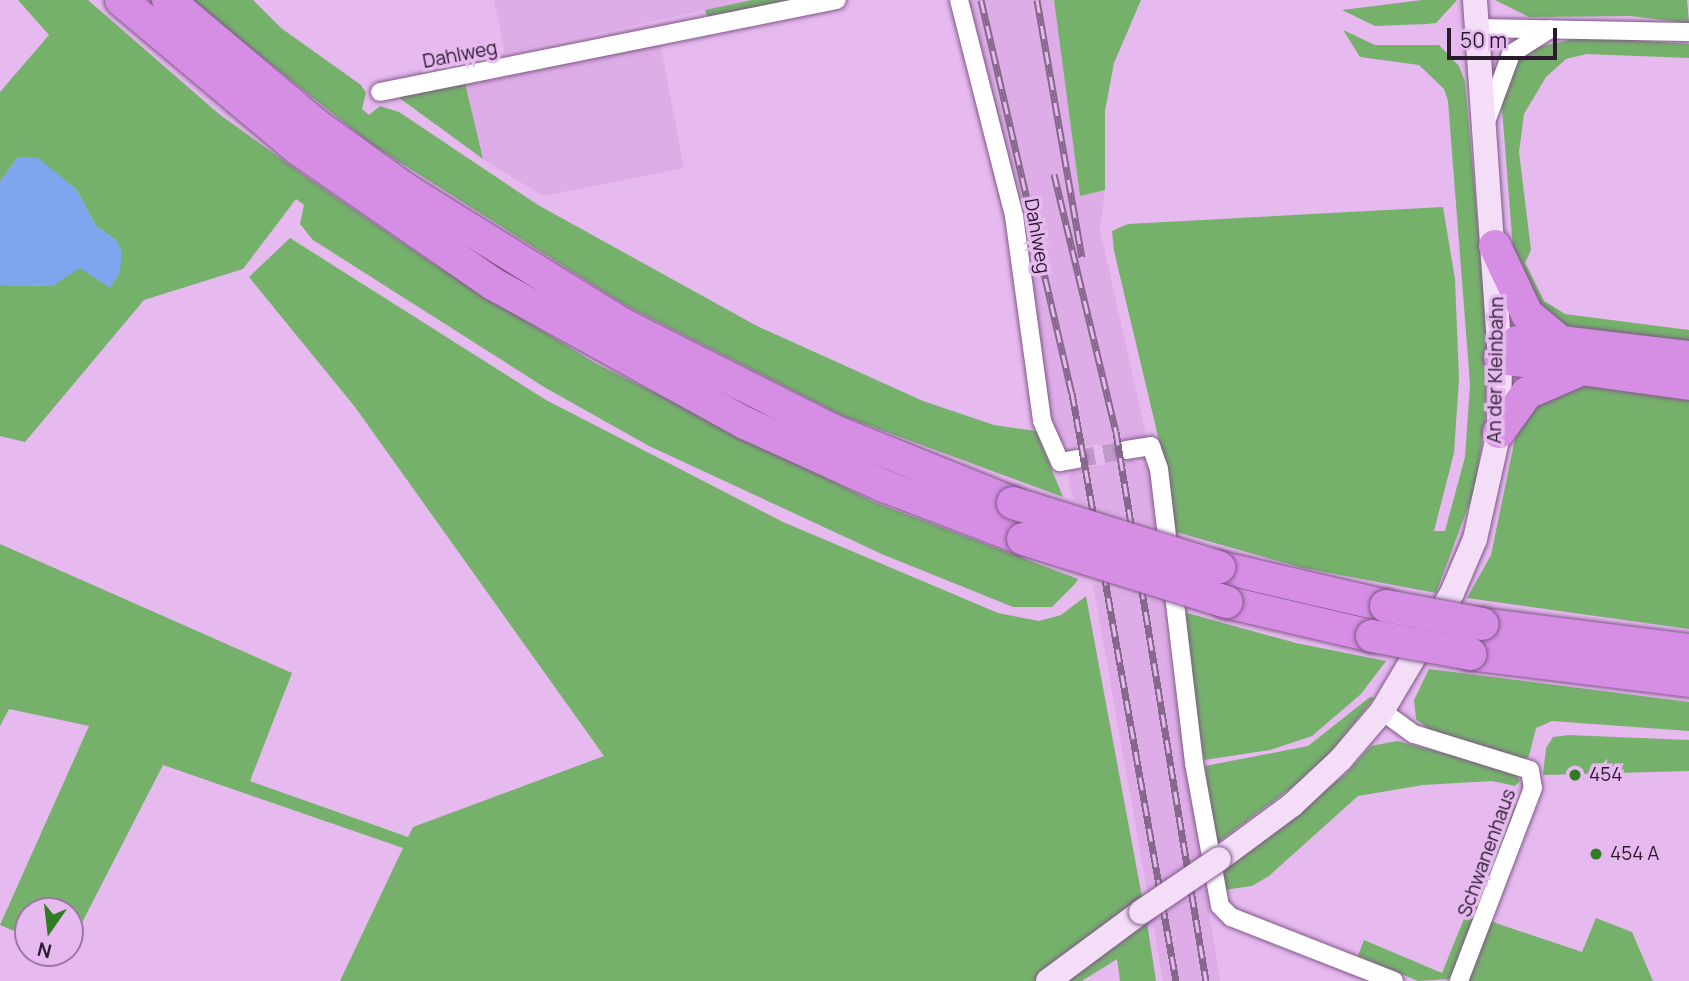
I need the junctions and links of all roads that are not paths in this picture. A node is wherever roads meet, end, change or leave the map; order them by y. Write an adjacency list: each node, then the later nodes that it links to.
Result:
1 (121, 0): 21 (highway, bridge)
2 (168, 0): 20 (highway, bridge)
3 (837, 0): 9 (street, Dahlweg)
4 (958, 0): 19 (street, Dahlweg)
5 (1475, 0): 7 (main road, An der Kleinbahn)
6 (1556, 26): 7 (street); 8 (street); 10 (street, An der Kleinbahn)
7 (1476, 29): 10 (main road, An der Kleinbahn)
8 (1689, 32)
9 (380, 92)
10 (1483, 129): 11 (main road, An der Kleinbahn)
11 (1495, 246): 12 (highway); 13 (main road, An der Kleinbahn)
12 (1561, 342): 13 (highway); 14 (highway)
13 (1499, 349): 15 (highway); 17 (main road, An der Kleinbahn)
14 (1689, 357)
15 (1578, 371): 16 (highway); 17 (highway)
16 (1689, 384)
17 (1499, 432): 22 (main road, An der Kleinbahn)
18 (1126, 450): 24 (street)
19 (1077, 459)
20 (1689, 650)
21 (1689, 681)
22 (1382, 710): 23 (main road, An der Kleinbahn, bridge); 25 (street, Schwanenhaus)
23 (1048, 981)
24 (1394, 981)
25 (1460, 981)

